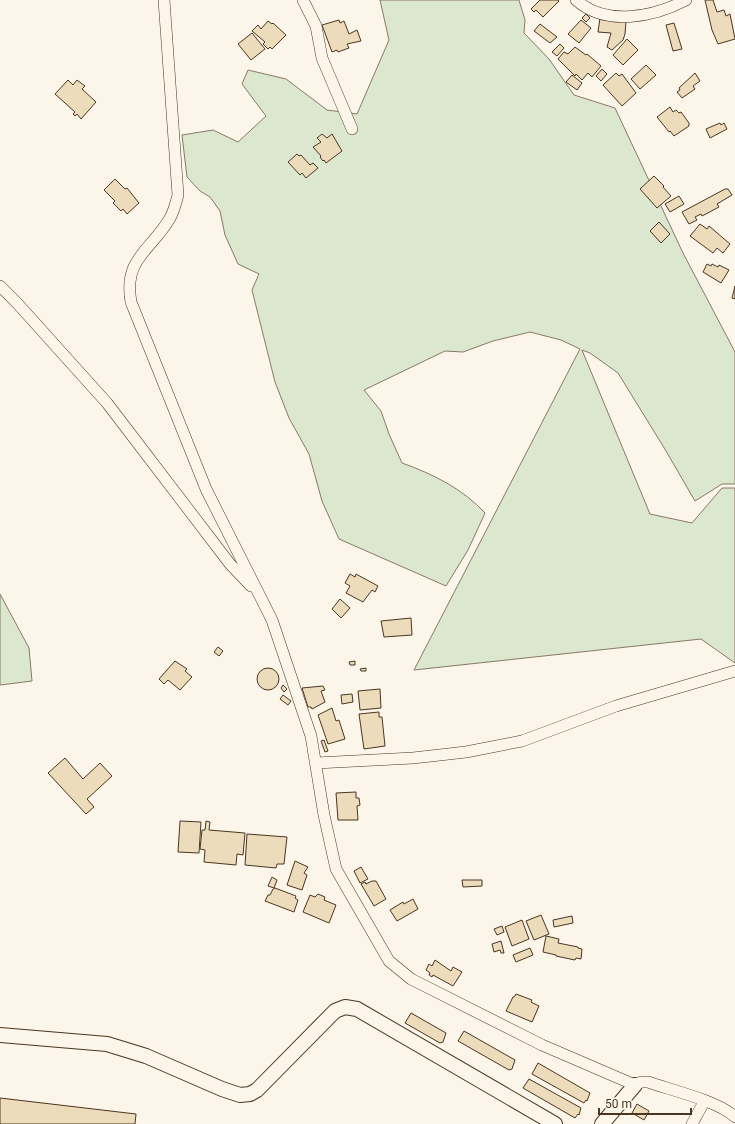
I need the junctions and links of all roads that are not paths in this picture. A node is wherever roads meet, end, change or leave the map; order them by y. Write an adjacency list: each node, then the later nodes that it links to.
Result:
1 (164, 0): 7 (street)
2 (303, 0): 5 (street)
3 (576, 0): 4 (street)
4 (686, 0)
5 (352, 129)
6 (0, 286): 7 (street)
7 (261, 597): 9 (street)
8 (735, 671): 9 (street)
9 (316, 763): 11 (street)
10 (0, 1035): 14 (street)
11 (635, 1085): 12 (street); 15 (street)
12 (704, 1102): 13 (street); 16 (street)
13 (735, 1117)
14 (555, 1124)
15 (602, 1124)
16 (692, 1124)

